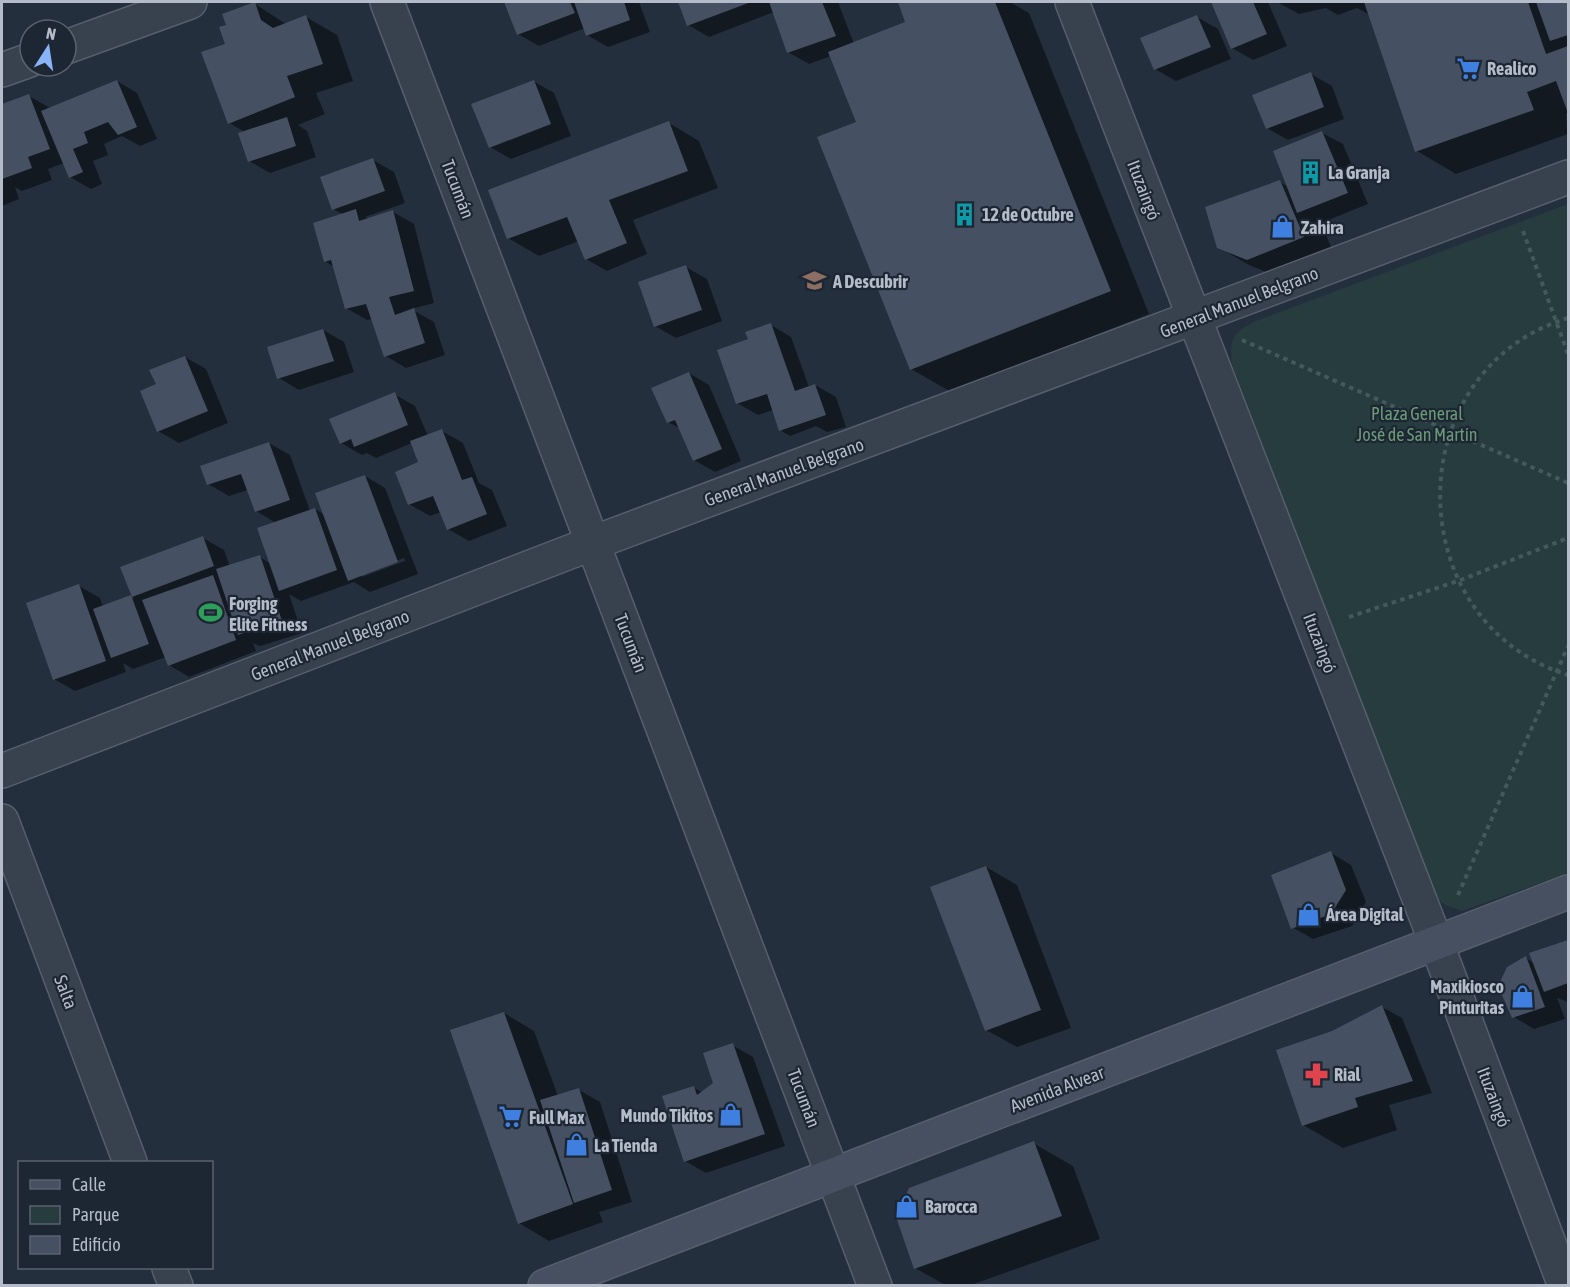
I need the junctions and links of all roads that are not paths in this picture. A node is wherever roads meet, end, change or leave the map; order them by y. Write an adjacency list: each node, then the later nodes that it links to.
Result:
1 (190, 2): 4 (street)
2 (387, 2): 9 (street, Tucumán)
3 (1072, 2): 8 (street, Ituzaingó)
4 (78, 43)
5 (18, 64): 6 (street)
6 (2, 70)
7 (1569, 177): 8 (street, General Manuel Belgrano)
8 (1194, 319): 9 (street, General Manuel Belgrano); 13 (street, Ituzaingó)
9 (593, 543): 10 (street, General Manuel Belgrano); 15 (street, Tucumán)
10 (2, 771)
11 (2, 821): 14 (street, Salta)
12 (1569, 892): 13 (street, Avenida Alvear)
13 (1436, 942): 15 (street, Avenida Alvear); 20 (street, Ituzaingó)
14 (130, 1161)
15 (833, 1175): 18 (street, Avenida Alvear); 19 (street, Tucumán)
16 (169, 1269): 17 (street)
17 (176, 1286)
18 (545, 1286)
19 (874, 1286)
20 (1565, 1286)

